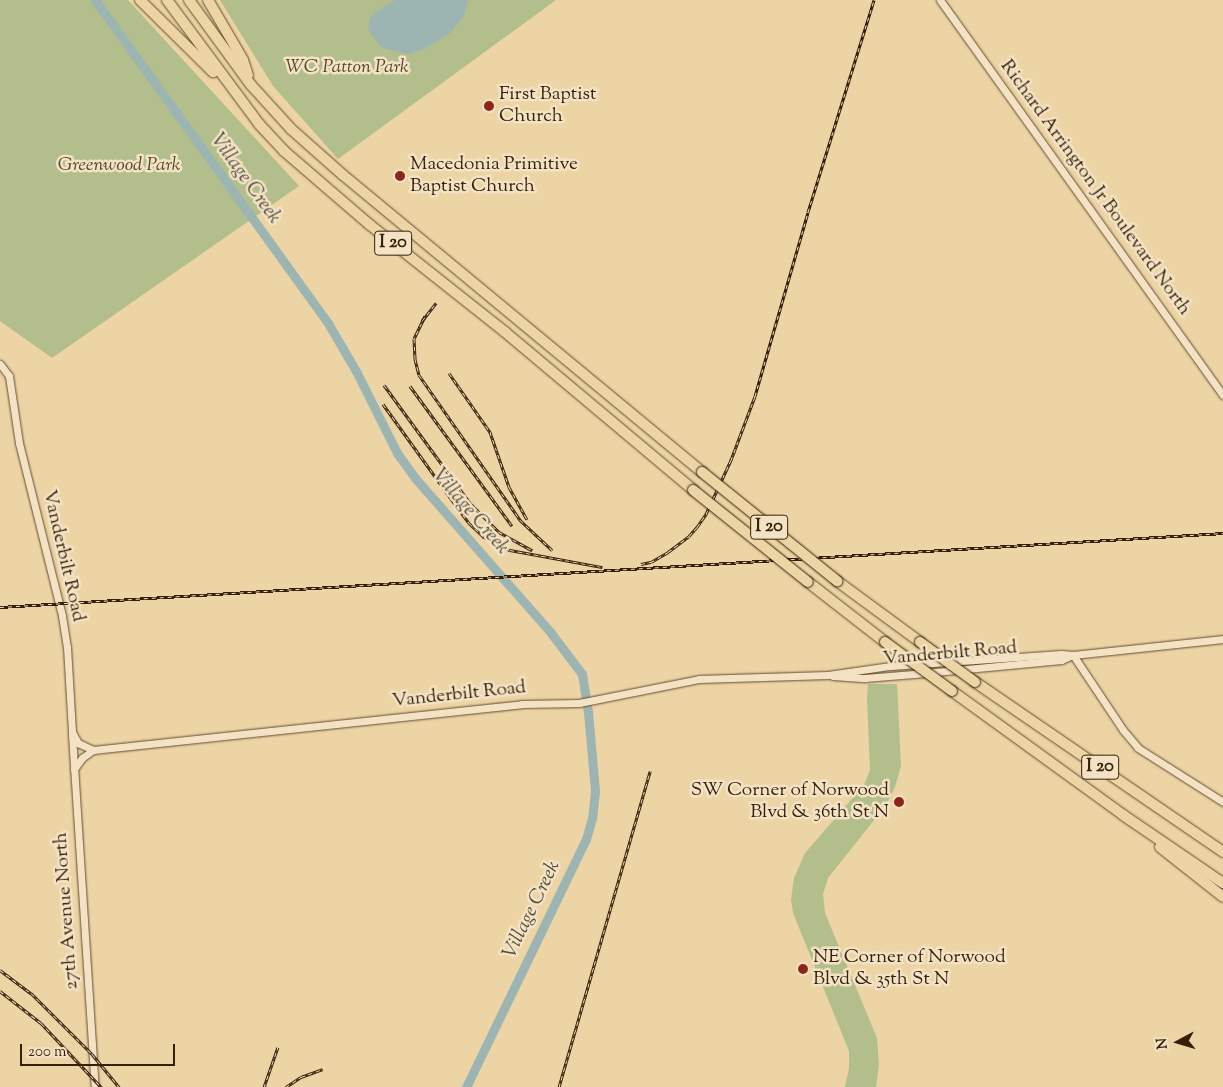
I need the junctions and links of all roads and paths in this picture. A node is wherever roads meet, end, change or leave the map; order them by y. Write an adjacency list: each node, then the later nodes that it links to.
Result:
1 (140, 0): 7 (highway)
2 (167, 0): 7 (highway, I 20)
3 (189, 0): 6 (highway, I 20)
4 (208, 0): 6 (highway)
5 (940, 0): 9 (street, Richard Arrington Jr Boulevard North)
6 (251, 85): 15 (highway, I 20, bridge)
7 (246, 107): 17 (highway, I 20, bridge)
8 (0, 364): 12 (street, Vanderbilt Road)
9 (1223, 395)
10 (1223, 639): 11 (street, Vanderbilt Road)
11 (1073, 656): 13 (street, Vanderbilt Road); 16 (street)
12 (72, 732): 13 (street); 14 (street, 27th Avenue North)
13 (93, 750): 14 (street)
14 (74, 769): 22 (street, 27th Avenue North)
15 (1144, 796): 18 (highway); 19 (highway, I 20)
16 (1223, 802)
17 (1123, 814): 20 (highway, I 20); 21 (highway)
18 (1223, 844)
19 (1223, 852)
20 (1223, 883)
21 (1223, 897)
22 (95, 1087)

